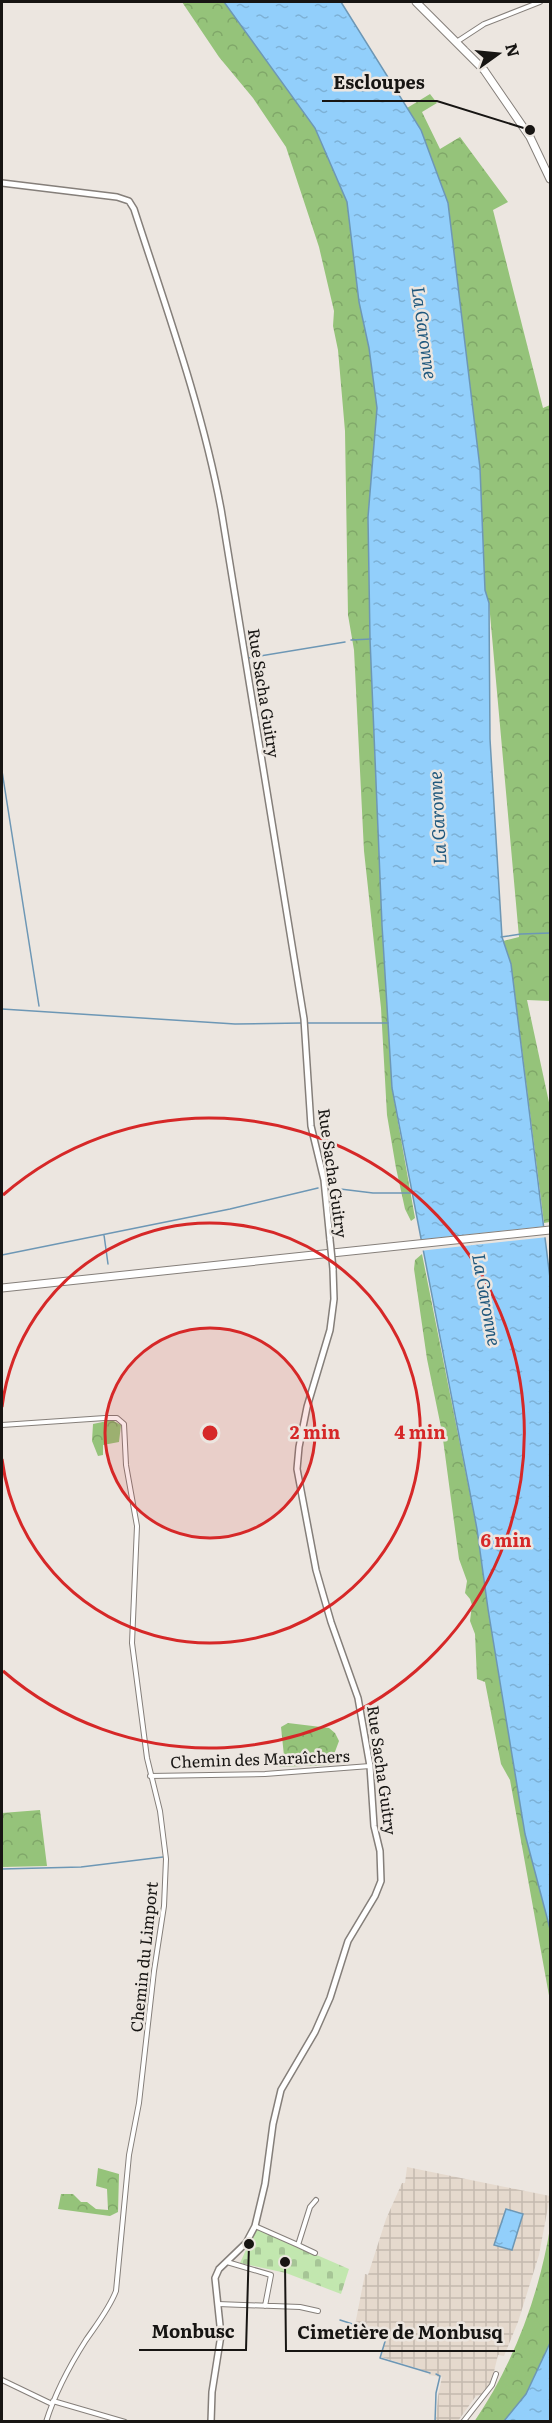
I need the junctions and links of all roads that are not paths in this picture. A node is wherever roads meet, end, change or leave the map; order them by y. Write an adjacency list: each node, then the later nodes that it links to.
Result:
1 (416, 2): 3 (main road)
2 (540, 2): 3 (street)
3 (458, 41): 4 (main road)
4 (550, 179)
5 (2, 183): 9 (street, Rue Sacha Guitry, bridge)
6 (550, 1230): 7 (main road)
7 (2, 1288)
8 (2, 1425): 10 (street, Chemin du Limport)
9 (370, 1766): 10 (street, Chemin des Maraîchers); 12 (street, Rue Sacha Guitry)
10 (150, 1776): 21 (street, Chemin du Limport)
11 (316, 2200): 13 (street)
12 (255, 2226): 13 (street); 15 (street, Rue Sacha Guitry)
13 (298, 2245): 14 (street)
14 (315, 2253)
15 (227, 2262): 16 (street, Rue Sacha Guitry); 17 (street)
16 (217, 2304): 17 (street); 24 (street, Rue Sacha Guitry)
17 (265, 2306): 18 (street)
18 (318, 2311)
19 (496, 2373): 25 (street)
20 (2, 2380): 21 (street)
21 (52, 2403): 22 (street, Chemin du Limport); 23 (street)
22 (46, 2421)
23 (125, 2421)
24 (211, 2421)
25 (463, 2421)

